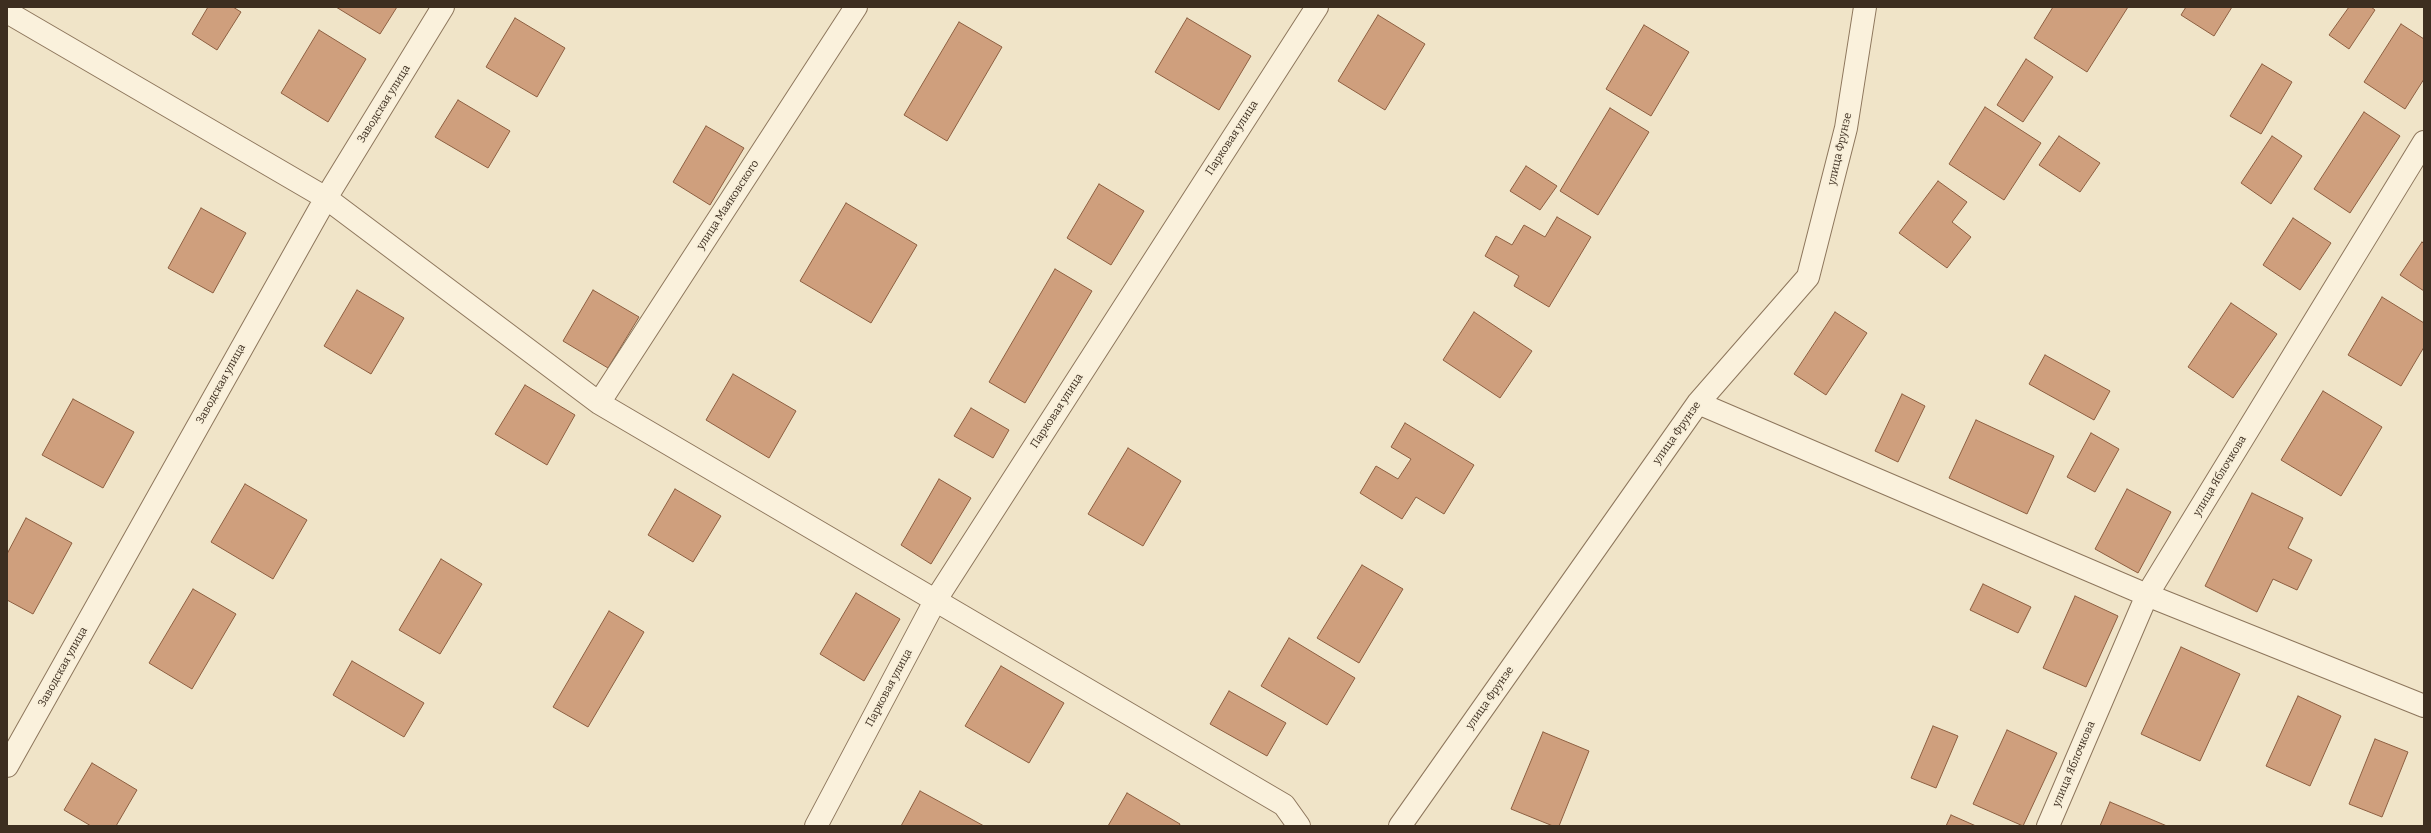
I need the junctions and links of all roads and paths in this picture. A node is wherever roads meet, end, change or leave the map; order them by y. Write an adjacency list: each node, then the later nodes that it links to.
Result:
1 (444, 7): 7 (street, Заводская улица)
2 (856, 7): 8 (street, улица Маяковского)
3 (1317, 7): 11 (street, Парковая улица)
4 (1865, 7): 9 (street, улица Фрунзе)
5 (7, 12): 7 (street)
6 (2424, 142): 10 (street, улица Яблочкова)
7 (326, 198): 8 (street); 13 (street, Заводская улица)
8 (600, 403): 11 (street)
9 (1698, 403): 10 (street); 16 (street, улица Фрунзе)
10 (2147, 595): 12 (street); 17 (street, улица Яблочкова)
11 (935, 601): 14 (street, Парковая улица); 15 (street)
12 (2424, 706)
13 (7, 766)
14 (816, 826)
15 (1299, 826)
16 (1400, 826)
17 (2048, 826)

